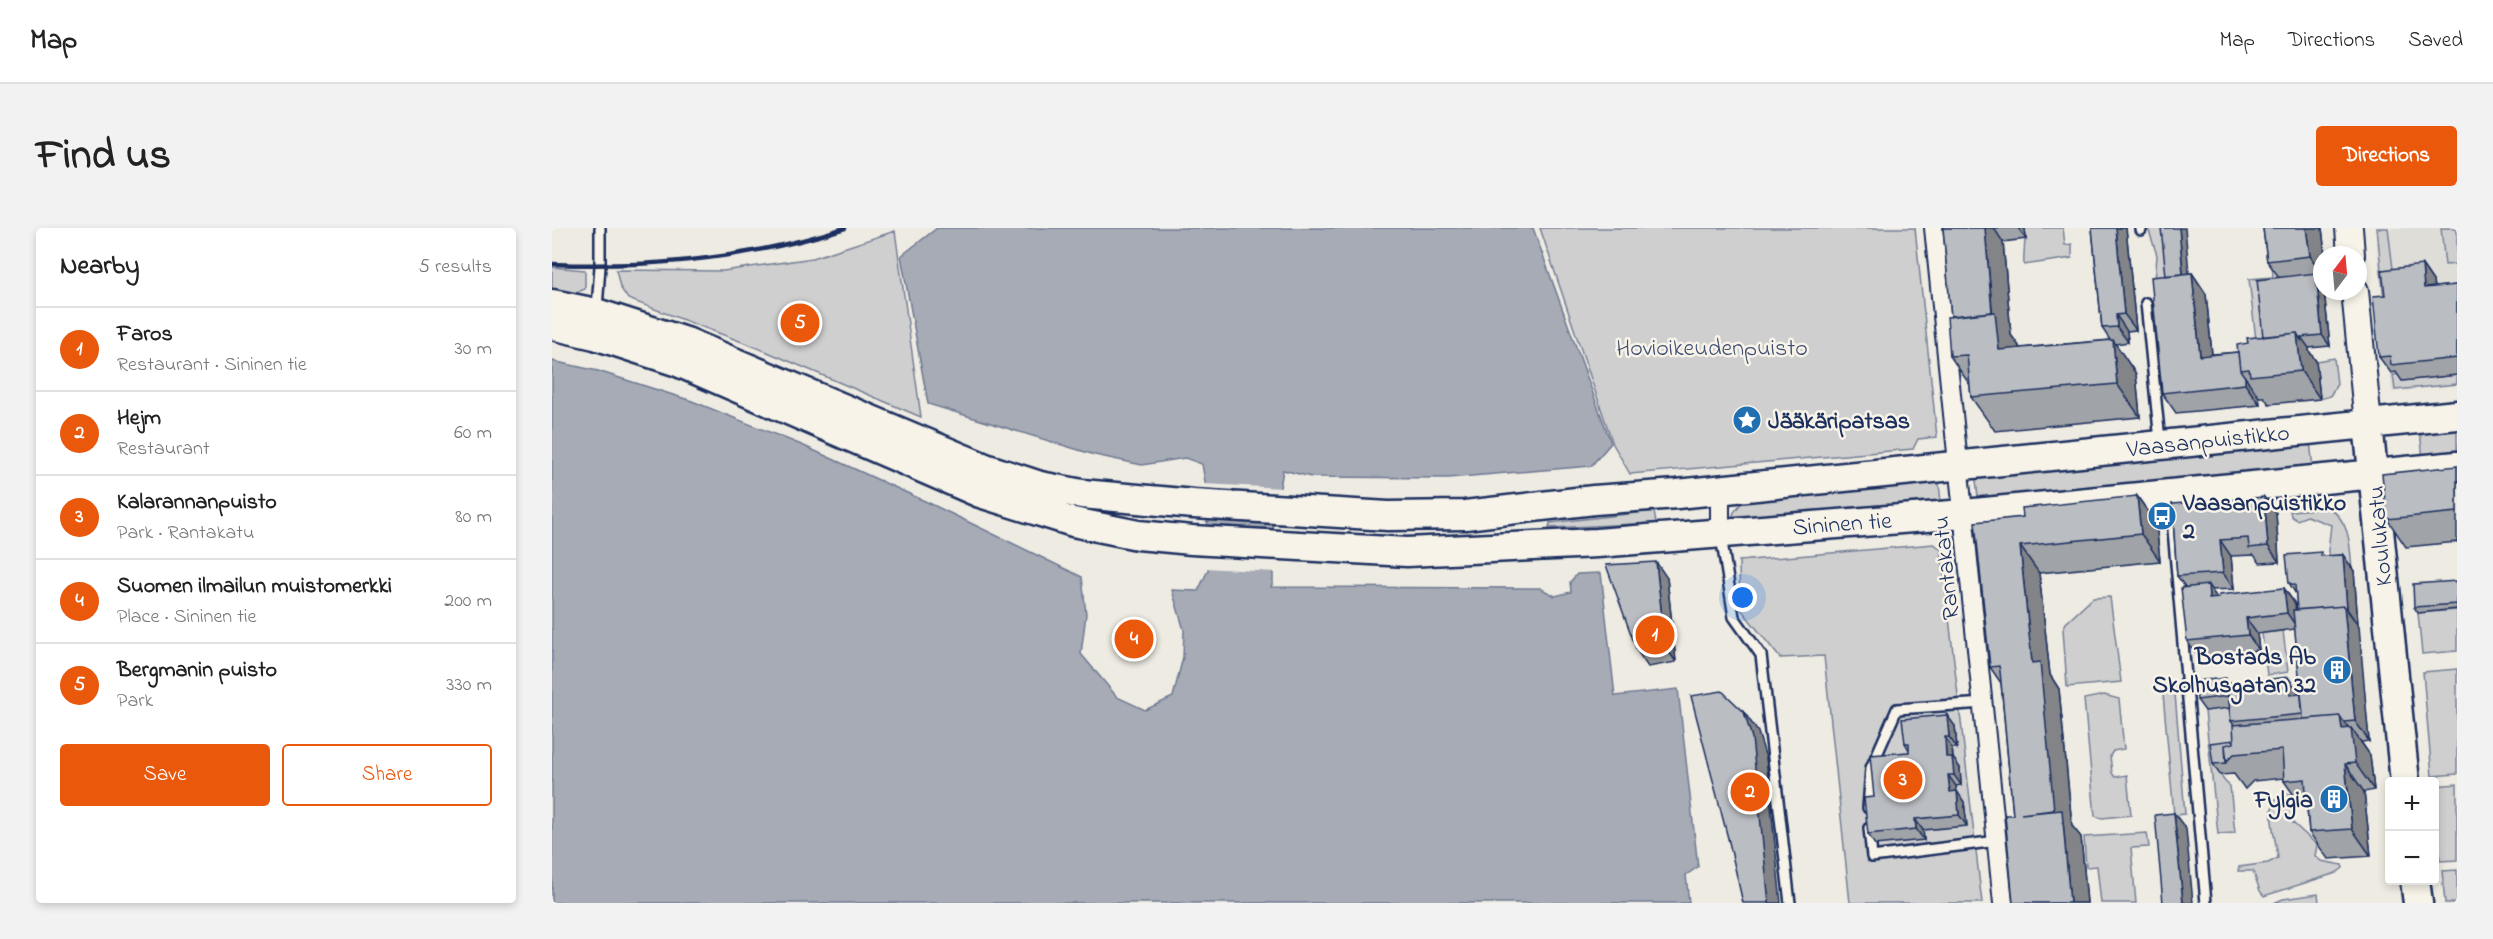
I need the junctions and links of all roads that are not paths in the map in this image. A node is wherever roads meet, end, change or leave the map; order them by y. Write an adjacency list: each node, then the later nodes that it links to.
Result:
1 (600, 228): 8 (lane)
2 (1934, 228): 13 (street, Rantakatu)
3 (2349, 228): 4 (main road)
4 (2350, 246)
5 (2356, 300): 11 (main road, Koulukatu)
6 (2146, 303): 12 (lane)
7 (552, 304): 8 (main road)
8 (595, 324): 9 (main road); 16 (main road, Sininen tie); 19 (main road, Sininen tie)
9 (552, 325)
10 (2457, 415): 11 (main road, Vaasanpuistikko)
11 (2368, 424): 12 (main road, Vaasanpuistikko); 15 (main road, Koulukatu)
12 (2160, 446): 13 (main road, Vaasanpuistikko)
13 (1958, 465): 16 (main road, Sininen tie); 18 (street, Rantakatu)
14 (2457, 466): 15 (main road, Vaasanpuistikko)
15 (2373, 474): 17 (main road, Vaasanpuistikko); 21 (main road, Koulukatu)
16 (1720, 489): 19 (street)
17 (2170, 494): 18 (main road, Vaasanpuistikko); 26 (lane)
18 (1964, 514): 19 (main road, Sininen tie); 20 (street, Rantakatu)
19 (1720, 532): 24 (lane)
20 (1984, 703): 22 (street, Rantakatu); 22 (lane)
21 (2403, 777)
22 (1997, 841): 25 (street, Rantakatu)
23 (2416, 885): 27 (main road)
24 (1790, 903)
25 (2003, 903)
26 (2206, 903)
27 (2418, 903)

